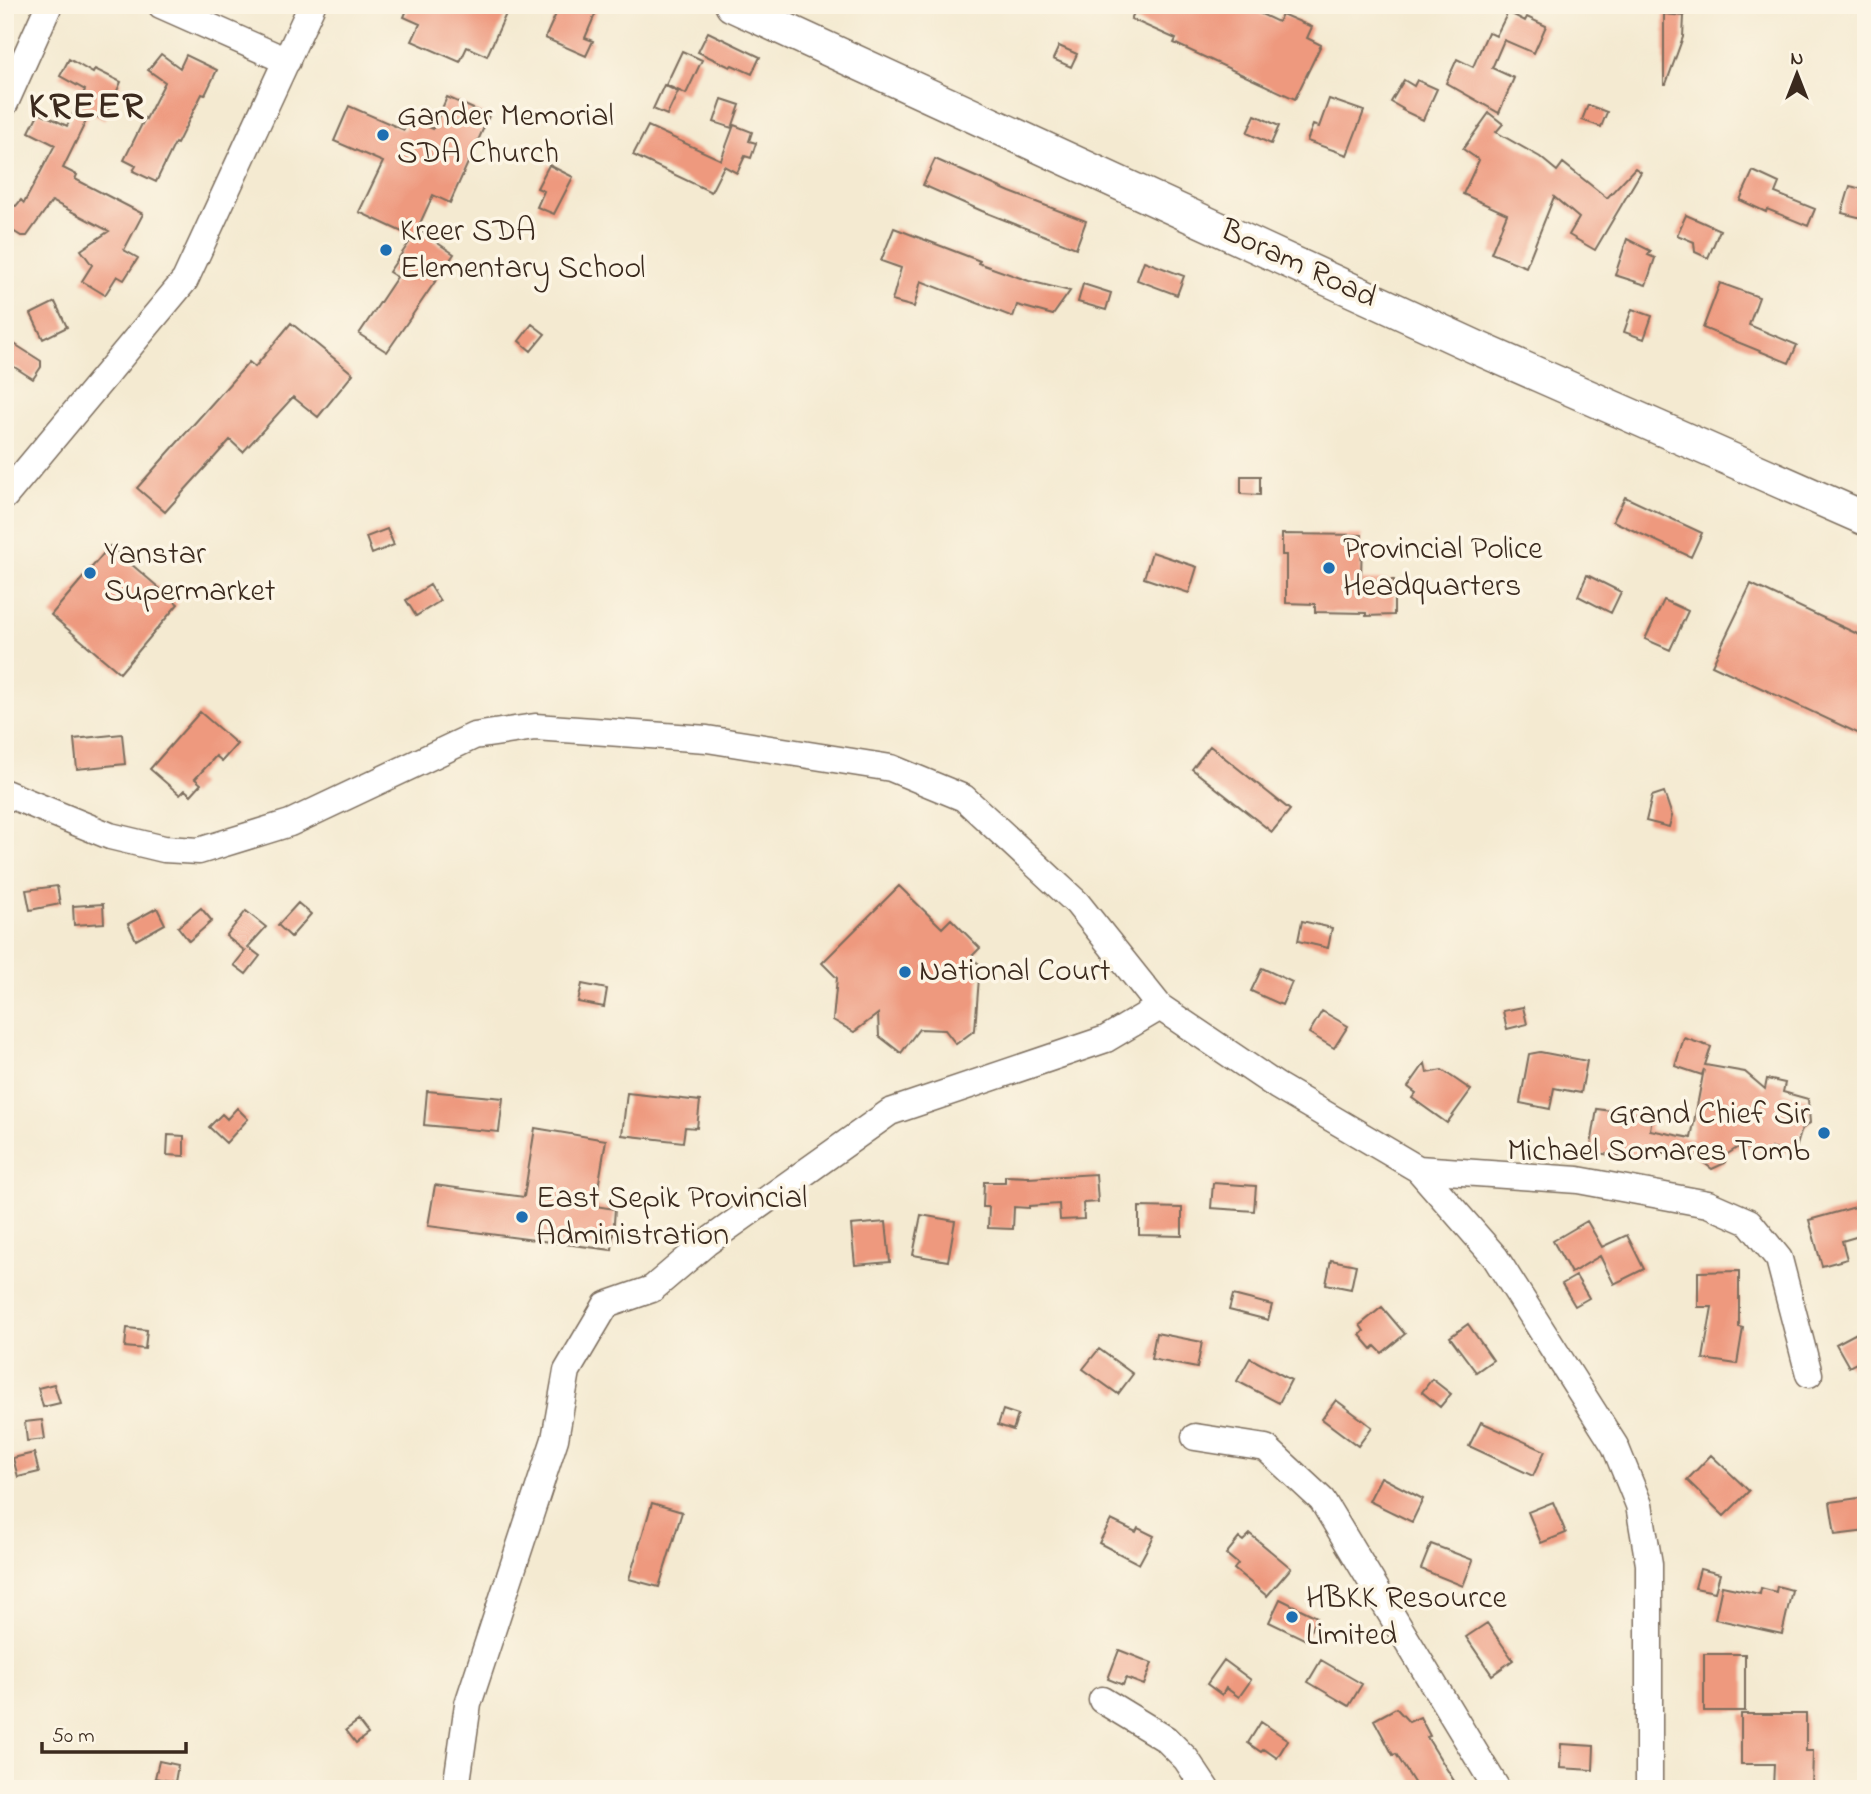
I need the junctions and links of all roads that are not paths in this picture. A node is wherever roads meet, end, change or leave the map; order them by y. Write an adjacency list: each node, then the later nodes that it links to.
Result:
1 (49, 5): 6 (street)
2 (161, 5): 5 (street)
3 (312, 5): 5 (street)
4 (732, 5): 8 (main road, Boram Road)
5 (287, 61): 7 (street)
6 (5, 103)
7 (5, 496)
8 (1866, 519)
9 (5, 793): 10 (street)
10 (1160, 1007): 11 (street); 15 (street)
11 (1418, 1169): 12 (street); 18 (street)
12 (1809, 1374)
13 (1195, 1437): 17 (street)
14 (1102, 1700): 16 (street)
15 (456, 1789)
16 (1206, 1789)
17 (1497, 1789)
18 (1649, 1789)

